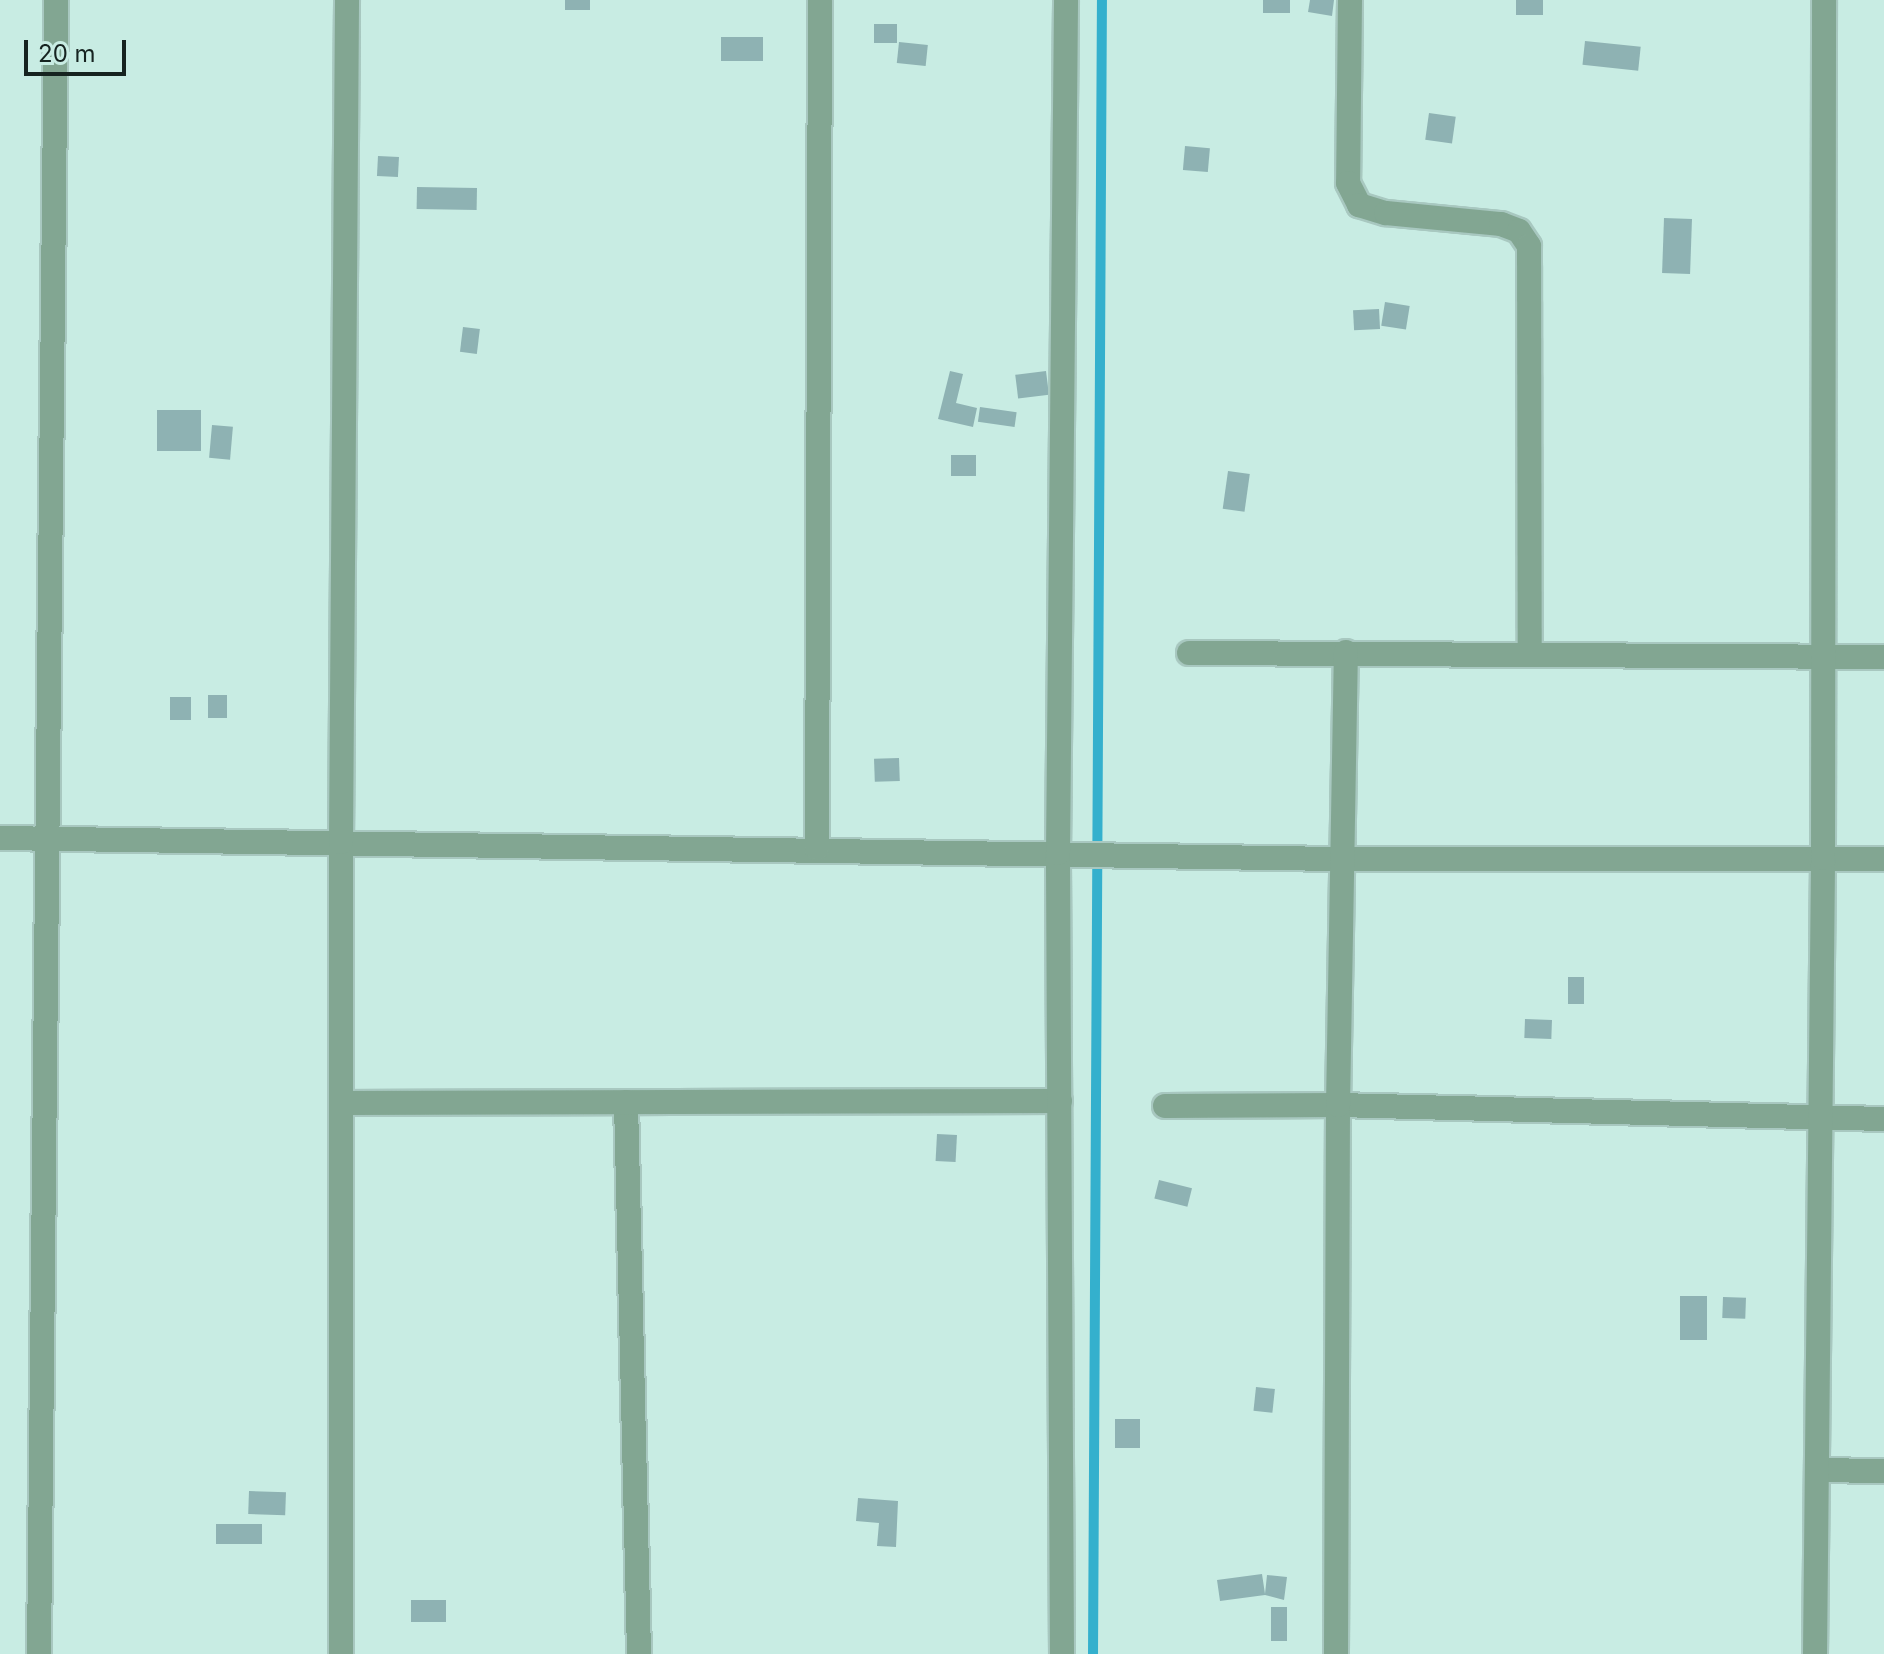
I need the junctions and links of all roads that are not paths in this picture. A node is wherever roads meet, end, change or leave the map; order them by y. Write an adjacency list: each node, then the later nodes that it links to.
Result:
1 (56, 0): 13 (street)
2 (347, 0): 14 (street)
3 (820, 0): 15 (street)
4 (1066, 0): 16 (street)
5 (1350, 0): 9 (street)
6 (1824, 0): 10 (street)
7 (1346, 652): 8 (street); 9 (street); 18 (street)
8 (1189, 653)
9 (1530, 654): 10 (street)
10 (1823, 657): 11 (street); 17 (street)
11 (1884, 657)
12 (0, 838): 13 (street)
13 (47, 838): 14 (street); 29 (street)
14 (341, 842): 15 (street); 22 (street)
15 (817, 848): 16 (street)
16 (1058, 853): 18 (street); 20 (street)
17 (1823, 858): 18 (street); 19 (street); 25 (street)
18 (1342, 859): 23 (street)
19 (1884, 859)
20 (1060, 1101): 21 (street); 32 (street)
21 (626, 1102): 22 (street); 31 (street)
22 (342, 1103): 30 (street)
23 (1338, 1105): 24 (street); 25 (street); 33 (street)
24 (1165, 1106)
25 (1819, 1117): 26 (street); 27 (street)
26 (1884, 1119)
27 (1817, 1470): 28 (street); 34 (street)
28 (1884, 1471)
29 (39, 1654)
30 (341, 1654)
31 (639, 1654)
32 (1062, 1654)
33 (1336, 1654)
34 (1815, 1654)

